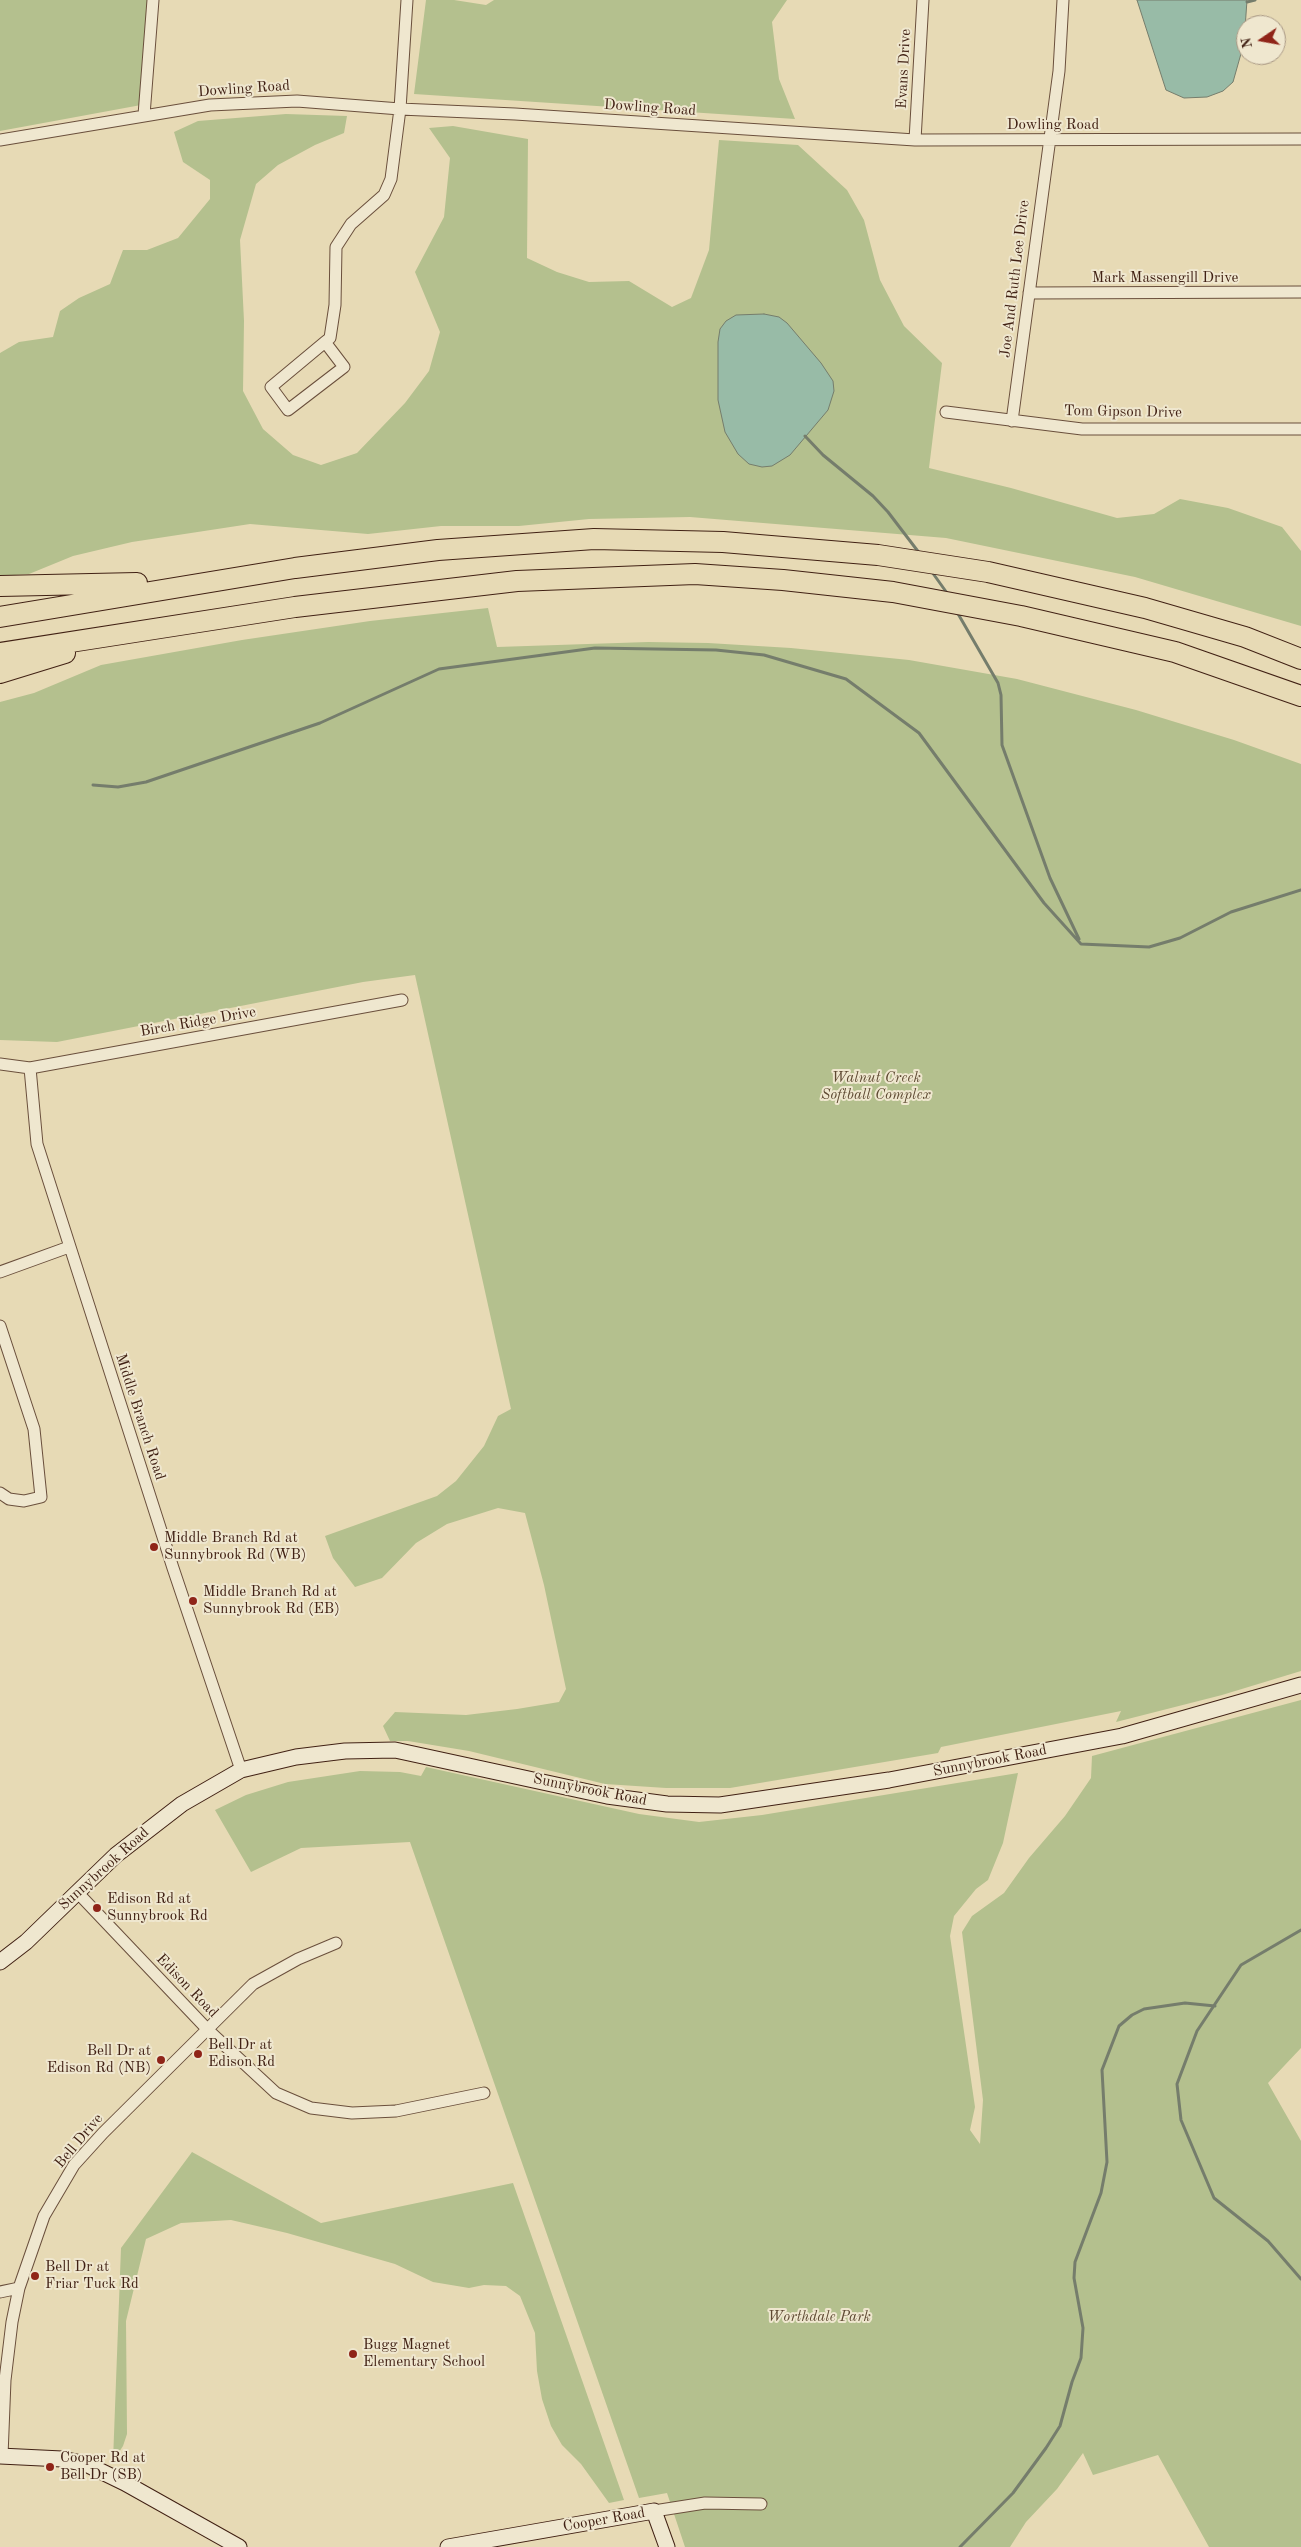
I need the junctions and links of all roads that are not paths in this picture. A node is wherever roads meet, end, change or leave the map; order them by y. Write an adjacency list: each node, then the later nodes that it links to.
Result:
1 (153, 0): 6 (street)
2 (407, 0): 5 (street)
3 (923, 0): 9 (street, Evans Drive)
4 (1063, 0): 10 (street, Joe And Ruth Lee Drive)
5 (400, 109): 6 (street, Dowling Road); 9 (street, Dowling Road); 13 (street)
6 (144, 114): 8 (street, Dowling Road)
7 (1301, 139): 10 (street, Dowling Road)
8 (0, 140)
9 (915, 140): 10 (street, Dowling Road)
10 (1048, 140): 12 (street, Joe And Ruth Lee Drive)
11 (1301, 292): 12 (street, Mark Massengill Drive)
12 (1029, 293): 15 (street, Joe And Ruth Lee Drive)
13 (325, 342): 13 (street)
14 (946, 412): 15 (street, Tom Gipson Drive)
15 (1012, 421): 16 (street, Tom Gipson Drive)
16 (1301, 429)
17 (204, 582): 18 (highway); 19 (highway); 22 (highway)
18 (0, 586)
19 (0, 617)
20 (134, 632): 21 (highway); 23 (highway); 24 (highway)
21 (0, 653)
22 (1301, 659)
23 (0, 673)
24 (1301, 696)
25 (402, 1000): 27 (street, Birch Ridge Drive)
26 (0, 1064): 27 (street, Birch Ridge Drive)
27 (30, 1068): 28 (street, Middle Branch Road)
28 (69, 1247): 29 (street); 33 (street, Middle Branch Road)
29 (0, 1272)
30 (0, 1326): 31 (street)
31 (0, 1493)
32 (1301, 1685): 33 (main road, Sunnybrook Road)
33 (241, 1770): 34 (main road, Sunnybrook Road)
34 (77, 1892): 36 (main road, Sunnybrook Road); 37 (street, Edison Road)
35 (336, 1943): 37 (street, Bell Drive)
36 (0, 1962)
37 (208, 2030): 38 (street, Edison Road); 39 (street, Bell Drive)
38 (484, 2093)
39 (19, 2288): 40 (street); 41 (street, Bell Drive)
40 (0, 2292)
41 (1, 2456): 44 (main road)
42 (761, 2504): 43 (street, Cooper Road)
43 (654, 2511): 45 (main road, Cooper Road); 46 (main road)
44 (239, 2547)
45 (448, 2547)
46 (667, 2547)

